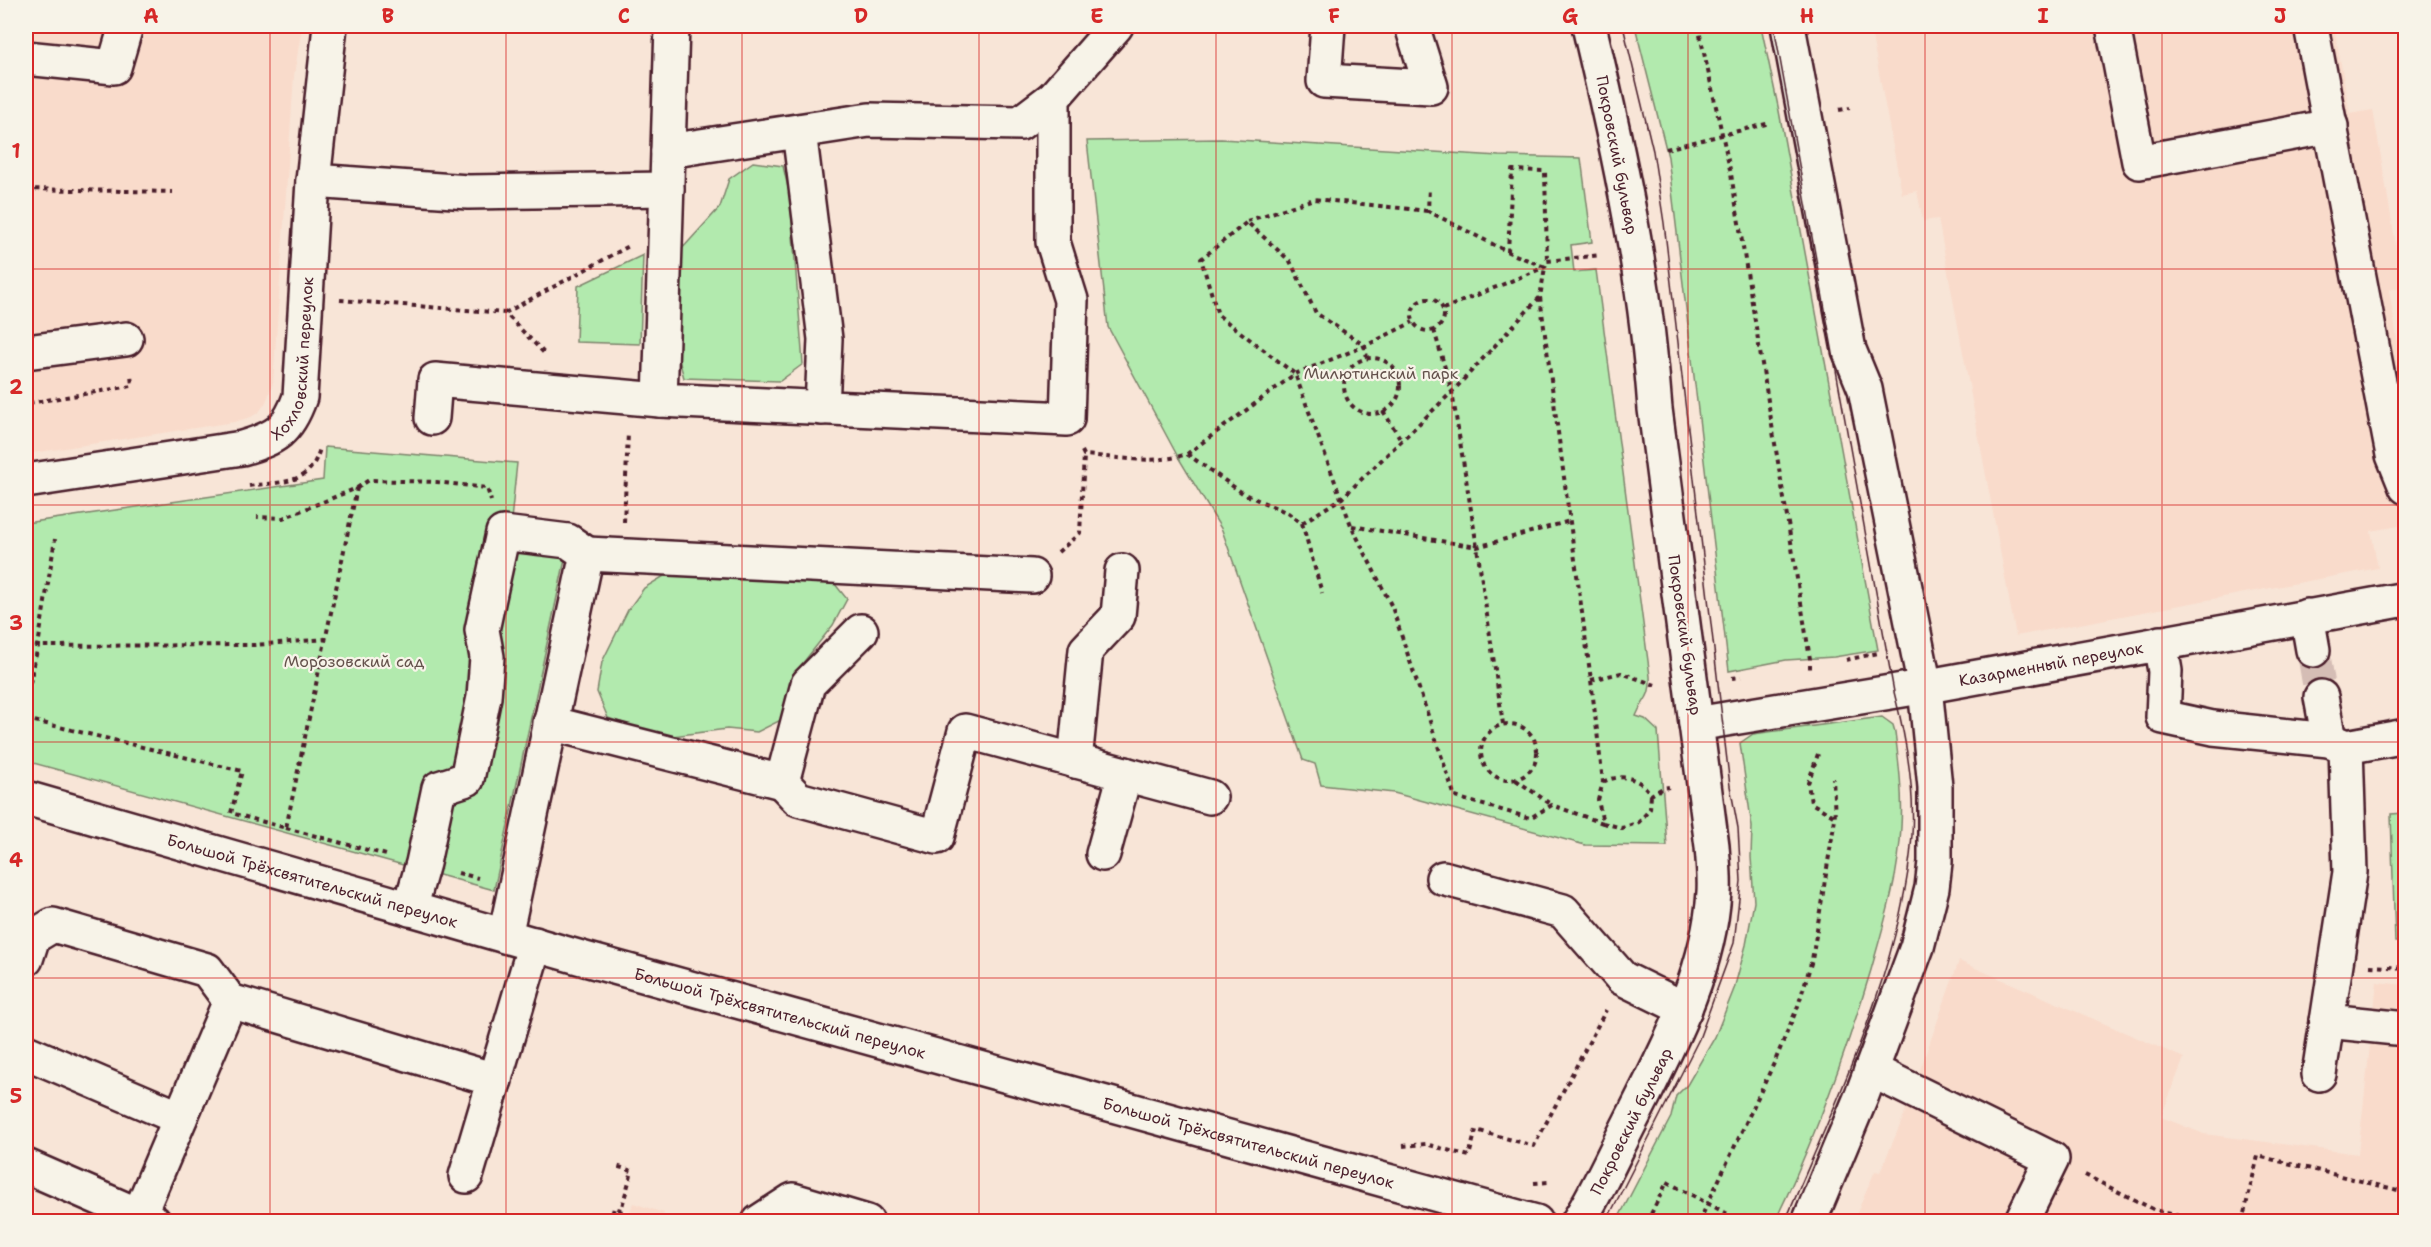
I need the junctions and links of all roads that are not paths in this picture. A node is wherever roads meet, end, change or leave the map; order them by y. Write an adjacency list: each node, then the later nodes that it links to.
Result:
1 (126, 26): 11 (street)
2 (330, 26): 16 (street, Хохловский переулок)
3 (672, 26): 15 (street)
4 (1116, 26): 12 (street)
5 (1328, 26): 6 (street)
6 (1412, 26)
7 (1589, 26): 36 (street, Покровский бульвар)
8 (1788, 26): 33 (street)
9 (2113, 26): 13 (street)
10 (2312, 26): 13 (street)
11 (26, 58)
12 (1053, 98): 14 (street); 21 (street)
13 (2331, 126): 24 (street)
14 (799, 130): 15 (street); 21 (street)
15 (668, 151): 17 (street)
16 (312, 181): 17 (street); 23 (street, Хохловский переулок)
17 (667, 189): 20 (street)
18 (26, 352): 19 (street)
19 (128, 352)
20 (660, 400): 21 (street); 22 (street)
21 (822, 408)
22 (432, 418)
23 (26, 481)
24 (2406, 487)
25 (587, 554): 27 (street); 35 (street); 46 (street)
26 (1122, 571): 39 (street)
27 (1032, 576)
28 (2406, 599): 29 (street, Казарменный переулок)
29 (2307, 616): 31 (street, Казарменный переулок); 32 (street)
30 (861, 631): 41 (street)
31 (2160, 643): 33 (street, Казарменный переулок); 38 (street)
32 (2313, 650)
33 (1925, 687): 36 (street, Казарменный переулок); 54 (street)
34 (2321, 697): 38 (street)
35 (550, 723): 41 (street); 47 (street)
36 (1696, 724): 50 (street, Покровский бульвар)
37 (2406, 736): 38 (street)
38 (2337, 743): 51 (street)
39 (1075, 761): 40 (street); 41 (street)
40 (1125, 774): 42 (street); 44 (street)
41 (782, 782)
42 (1210, 797)
43 (26, 798): 46 (street, Большой Трёхсвятительский переулок)
44 (1103, 854)
45 (1443, 878): 50 (street)
46 (410, 909): 47 (street, Большой Трёхсвятительский переулок)
47 (520, 940): 56 (street); 63 (street, Большой Трёхсвятительский переулок)
48 (26, 959): 49 (street)
49 (230, 1001): 56 (street); 57 (street)
50 (1685, 1009): 64 (street, Покровский бульвар)
51 (2327, 1021): 52 (street); 55 (street)
52 (2406, 1029)
53 (26, 1052): 57 (street)
54 (1871, 1071): 65 (street); 66 (street)
55 (2319, 1074)
56 (495, 1080): 59 (street)
57 (180, 1118): 60 (street)
58 (26, 1166): 60 (street)
59 (466, 1176)
60 (147, 1218)
61 (759, 1221): 62 (street)
62 (867, 1221)
63 (1536, 1221)
64 (1578, 1221)
65 (1809, 1221)
66 (2021, 1221)

